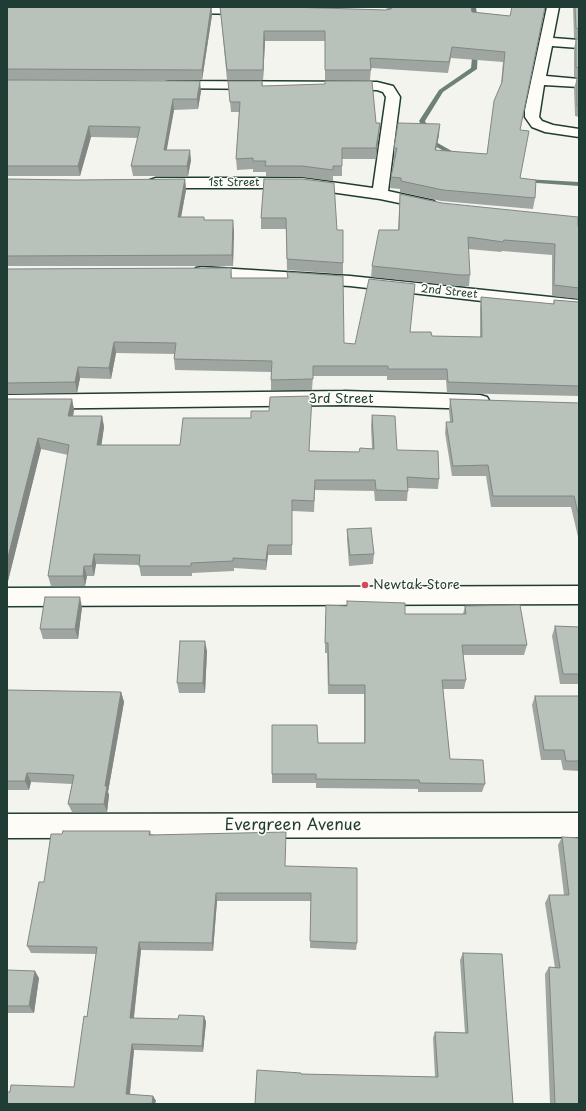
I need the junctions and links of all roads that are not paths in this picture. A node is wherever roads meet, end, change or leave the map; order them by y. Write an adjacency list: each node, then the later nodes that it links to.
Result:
1 (553, 7): 4 (street)
2 (173, 8): 3 (street)
3 (259, 11)
4 (546, 42): 5 (street); 6 (street)
5 (579, 44)
6 (538, 80): 7 (street); 9 (street)
7 (579, 83)
8 (157, 85): 11 (street)
9 (579, 133)
10 (142, 183): 11 (street, 1st Street)
11 (380, 194): 12 (street, 1st Street)
12 (441, 207)
13 (189, 272): 14 (street, 2nd Street)
14 (579, 306)
15 (7, 402): 16 (street, 3rd Street)
16 (500, 402)
17 (579, 595): 18 (street)
18 (7, 596)
19 (579, 825): 20 (street, Evergreen Avenue)
20 (7, 826)

